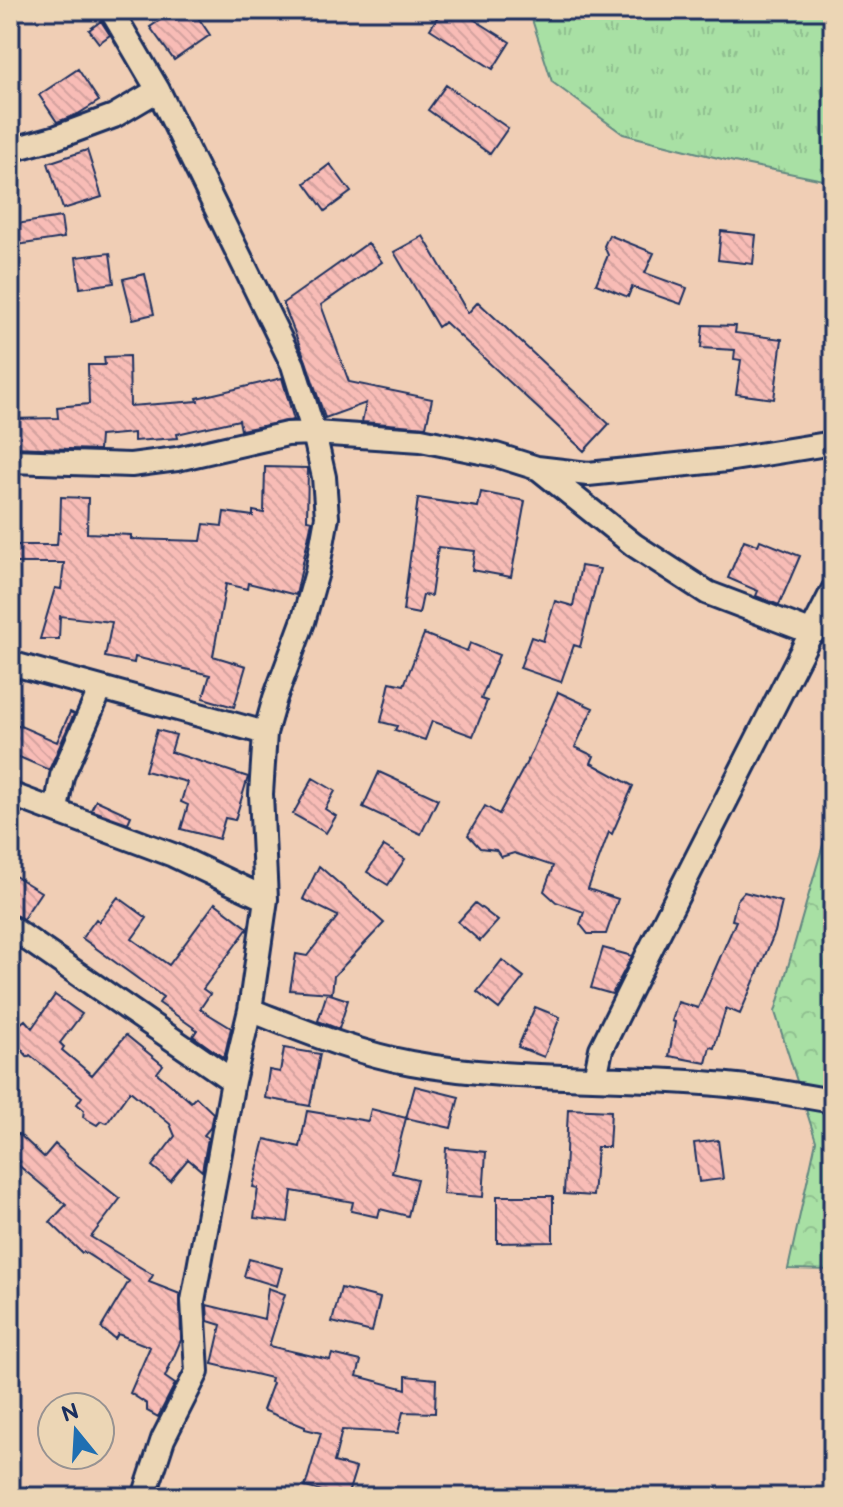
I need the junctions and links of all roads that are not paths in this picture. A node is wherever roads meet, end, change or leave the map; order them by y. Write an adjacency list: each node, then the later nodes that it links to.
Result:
1 (111, 10): 2 (street)
2 (158, 90): 3 (street); 4 (street)
3 (10, 150)
4 (314, 433): 6 (street); 7 (street); 12 (street)
5 (833, 443): 7 (street)
6 (10, 461)
7 (537, 468): 9 (street)
8 (833, 590): 9 (street)
9 (813, 633): 18 (street)
10 (10, 663): 11 (street)
11 (101, 688): 12 (street); 14 (street)
12 (265, 733): 15 (street)
13 (10, 794): 14 (street)
14 (56, 810): 15 (street)
15 (266, 899): 17 (street)
16 (10, 927): 21 (street)
17 (250, 1010): 19 (street); 21 (street)
18 (601, 1049): 19 (street); 20 (street)
19 (547, 1078): 20 (street)
20 (595, 1078): 22 (street)
21 (233, 1081): 23 (street)
22 (833, 1101)
23 (144, 1497)

